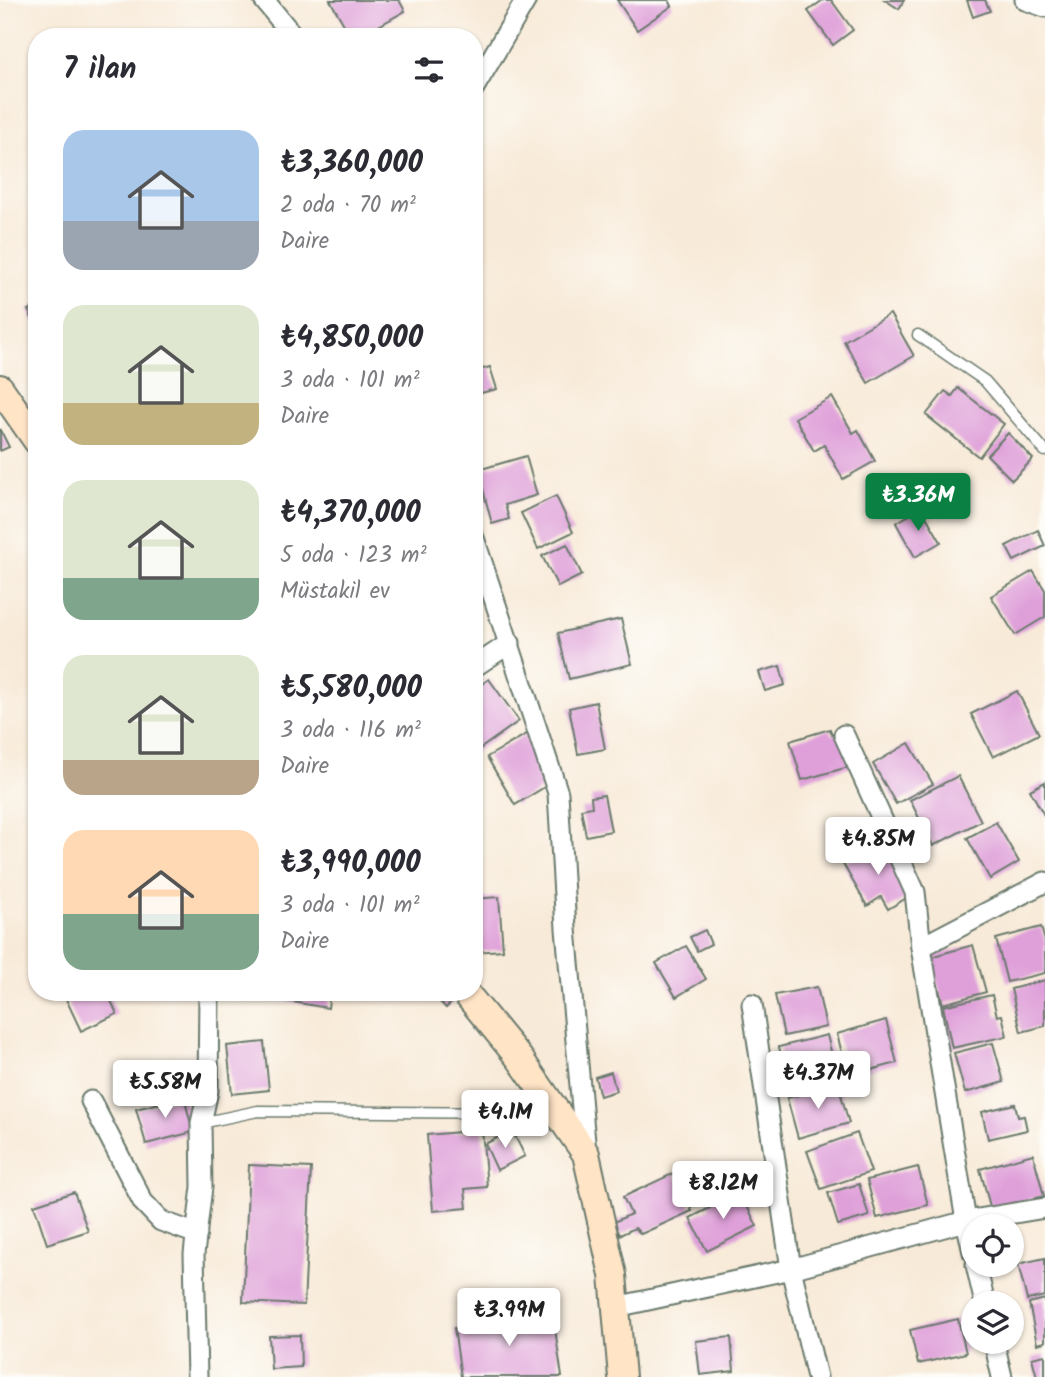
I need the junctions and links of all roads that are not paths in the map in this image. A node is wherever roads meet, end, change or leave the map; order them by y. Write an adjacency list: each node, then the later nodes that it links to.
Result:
1 (264, 0): 5 (street)
2 (526, 0): 6 (street)
3 (1025, 0): 4 (street)
4 (1045, 7)
5 (287, 28)
6 (483, 73)
7 (918, 335): 10 (lane)
8 (0, 388): 9 (street)
9 (28, 428)
10 (1045, 451)
11 (483, 564): 12 (street)
12 (510, 643): 13 (street); 23 (street)
13 (483, 661)
14 (844, 735): 16 (street)
15 (1045, 882): 16 (street)
16 (921, 947): 25 (street)
17 (209, 1001): 22 (street)
18 (472, 1001): 21 (street)
19 (752, 1004): 29 (street)
20 (91, 1101): 28 (street)
21 (552, 1105): 22 (lane); 23 (street)
22 (201, 1123): 28 (street)
23 (586, 1154): 30 (street)
24 (1045, 1208): 26 (street)
25 (965, 1214)
26 (1011, 1214)
27 (961, 1223): 29 (street)
28 (197, 1234): 32 (street)
29 (791, 1269): 30 (street); 34 (street)
30 (616, 1307): 33 (street)
31 (997, 1354): 35 (street)
32 (197, 1377)
33 (622, 1377)
34 (817, 1377)
35 (1002, 1377)

